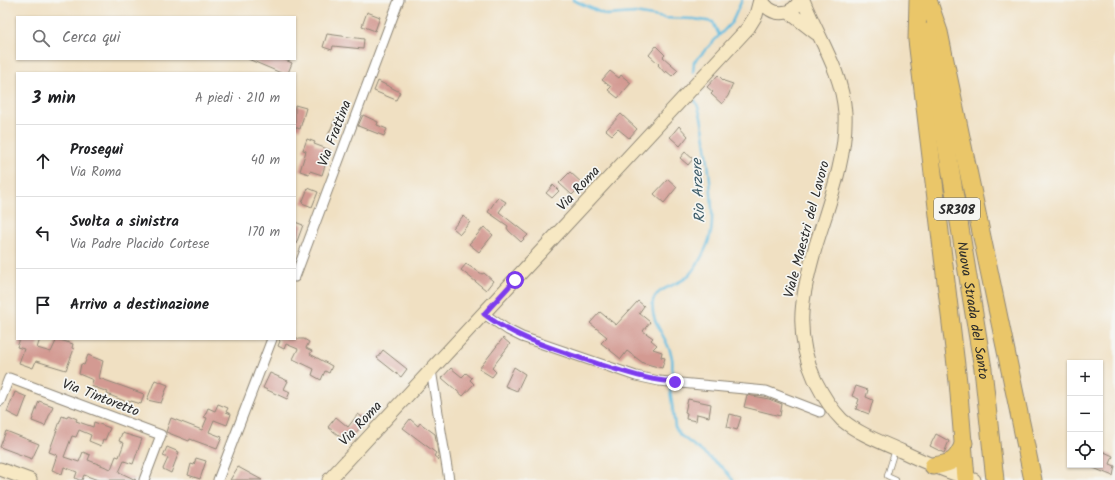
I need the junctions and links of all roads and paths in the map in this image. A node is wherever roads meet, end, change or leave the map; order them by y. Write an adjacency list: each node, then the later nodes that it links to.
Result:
1 (399, 0): 12 (street, Via Frattina)
2 (761, 0): 9 (main road); 10 (main road, Via Roma)
3 (800, 0): 8 (main road)
4 (803, 0): 11 (main road, Viale Maestri del Lavoro)
5 (918, 0): 18 (highway)
6 (923, 0): 30 (highway, Nuova Strada del Santo / SR308)
7 (928, 0): 31 (highway)
8 (789, 12): 9 (main road); 11 (main road, Viale Maestri del Lavoro)
9 (776, 13): 10 (main road, Via Roma)
10 (748, 28): 13 (main road, Via Roma)
11 (819, 36): 19 (main road, Viale Maestri del Lavoro)
12 (296, 274)
13 (484, 314): 15 (main road, Via Roma); 17 (street)
14 (272, 340): 25 (street)
15 (432, 370): 26 (main road, Via Roma); 27 (street)
16 (0, 401): 24 (street, Via Tintoretto)
17 (820, 412)
18 (964, 443): 20 (highway); 22 (highway)
19 (896, 449): 20 (main road, Viale Maestri del Lavoro); 28 (lane)
20 (933, 466): 22 (main road, Viale Maestri del Lavoro); 29 (main road)
21 (0, 468): 23 (main road)
22 (969, 479)
23 (30, 480)
24 (144, 480)
25 (218, 480)
26 (329, 480)
27 (448, 480)
28 (896, 480)
29 (943, 480)
30 (995, 480)
31 (1033, 480)

